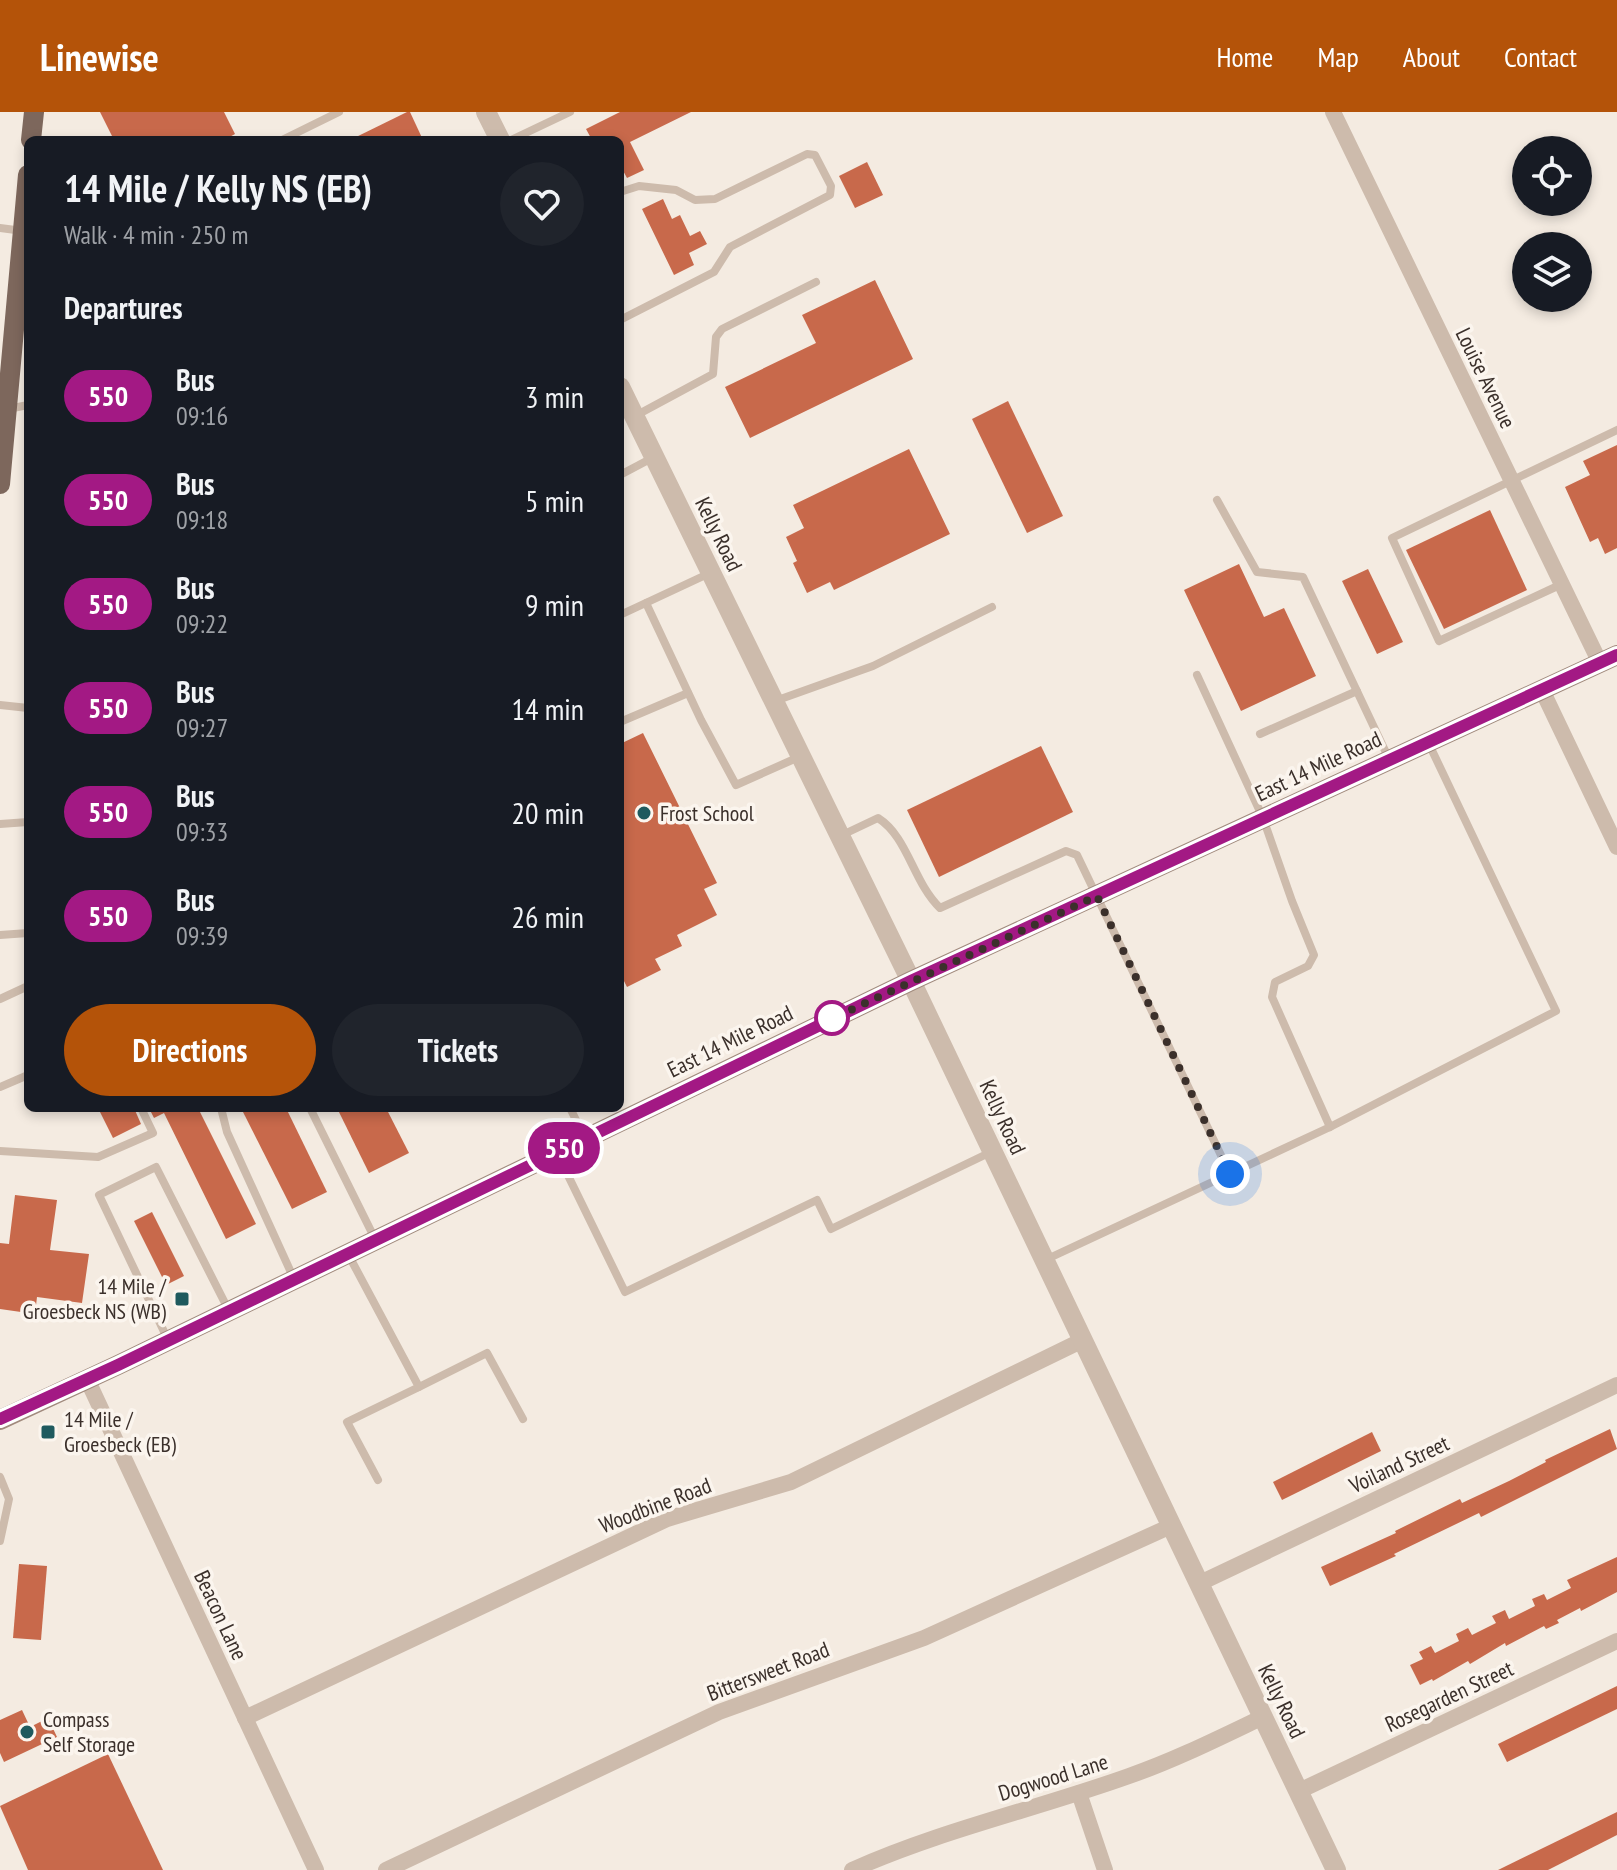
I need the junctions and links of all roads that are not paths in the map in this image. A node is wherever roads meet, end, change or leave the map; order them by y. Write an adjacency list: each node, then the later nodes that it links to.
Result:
1 (34, 112): 6 (main road)
2 (339, 112): 7 (lane)
3 (486, 112): 8 (street)
4 (570, 112): 9 (lane)
5 (1333, 112): 23 (street, Louise Avenue)
6 (31, 136)
7 (290, 136)
8 (498, 136)
9 (501, 136)
10 (624, 191): 14 (lane)
11 (0, 228): 12 (lane)
12 (24, 243): 15 (main road)
13 (816, 282): 18 (lane)
14 (624, 318)
15 (6, 345): 19 (main road)
16 (624, 395): 18 (street, Kelly Road)
17 (24, 407): 19 (lane)
18 (634, 416): 21 (street, Kelly Road)
19 (4, 418): 24 (main road)
20 (1617, 430): 23 (lane)
21 (654, 457): 22 (lane); 26 (street, Kelly Road)
22 (624, 473)
23 (1512, 480): 27 (street, Louise Avenue); 27 (lane)
24 (0, 484)
25 (1217, 500): 34 (lane)
26 (711, 572): 28 (lane); 36 (street, Kelly Road)
27 (1562, 584): 31 (street, Louise Avenue)
28 (646, 603): 30 (lane); 35 (lane)
29 (992, 607): 36 (lane)
30 (624, 613)
31 (1608, 659): 33 (main road, East 14 Mile Road)
32 (1197, 675): 44 (lane)
33 (1542, 690): 41 (main road, East 14 Mile Road); 48 (street)
34 (1357, 691): 40 (lane); 43 (lane)
35 (688, 693): 39 (lane); 42 (lane)
36 (774, 702): 42 (street, Kelly Road)
37 (0, 705): 38 (lane)
38 (24, 708)
39 (624, 720)
40 (1260, 734)
41 (1428, 741): 43 (main road, East 14 Mile Road); 61 (lane)
42 (801, 756): 47 (street, Kelly Road)
43 (1390, 759): 44 (main road, East 14 Mile Road)
44 (1263, 818): 49 (main road, East 14 Mile Road); 61 (lane)
45 (24, 822): 46 (lane)
46 (0, 824)
47 (840, 836): 49 (lane); 52 (street, Kelly Road)
48 (1617, 847)
49 (1097, 896): 52 (main road, East 14 Mile Road); 66 (lane)
50 (24, 933): 51 (lane)
51 (0, 935)
52 (911, 981): 62 (main road, East 14 Mile Road); 64 (street, Kelly Road)
53 (24, 988): 54 (lane)
54 (0, 999)
55 (24, 1077): 56 (lane)
56 (0, 1087)
57 (143, 1112): 63 (lane)
58 (222, 1112): 70 (lane)
59 (312, 1112): 67 (lane)
60 (572, 1112): 62 (lane)
61 (1330, 1127): 66 (lane)
62 (585, 1138): 65 (main road, East 14 Mile Road)
63 (0, 1151)
64 (992, 1151): 65 (lane); 69 (street, Kelly Road)
65 (556, 1152): 67 (main road, East 14 Mile Road)
66 (1230, 1174): 69 (lane)
67 (376, 1240): 68 (main road, East 14 Mile Road)
68 (348, 1253): 70 (main road, East 14 Mile Road); 76 (lane)
69 (1044, 1260): 72 (street, Kelly Road)
70 (294, 1279): 71 (main road, East 14 Mile Road)
71 (229, 1311): 73 (main road, East 14 Mile Road); 73 (lane)
72 (1083, 1340): 81 (street, Kelly Road); 86 (street, Woodbine Road)
73 (168, 1341): 74 (main road, East 14 Mile Road)
74 (87, 1379): 78 (main road, East 14 Mile Road); 86 (street, Beacon Lane)
75 (1617, 1385): 83 (street, Voiland Street)
76 (419, 1387): 77 (lane); 80 (lane)
77 (523, 1419)
78 (0, 1420)
79 (0, 1477): 82 (lane)
80 (378, 1480)
81 (1171, 1526): 83 (street, Kelly Road); 91 (street, Bittersweet Road)
82 (1, 1535)
83 (1200, 1583): 85 (street, Kelly Road)
84 (1617, 1641): 87 (street, Rosegarden Street)
85 (1263, 1717): 87 (street, Kelly Road); 88 (street, Dogwood Lane)
86 (245, 1718): 90 (street, Beacon Lane)
87 (1299, 1791): 94 (street, Kelly Road)
88 (1079, 1793): 89 (street, Dogwood Lane); 93 (street)
89 (872, 1866): 92 (street, Dogwood Lane)
90 (316, 1870)
91 (386, 1870)
92 (852, 1870)
93 (1105, 1870)
94 (1336, 1870)

